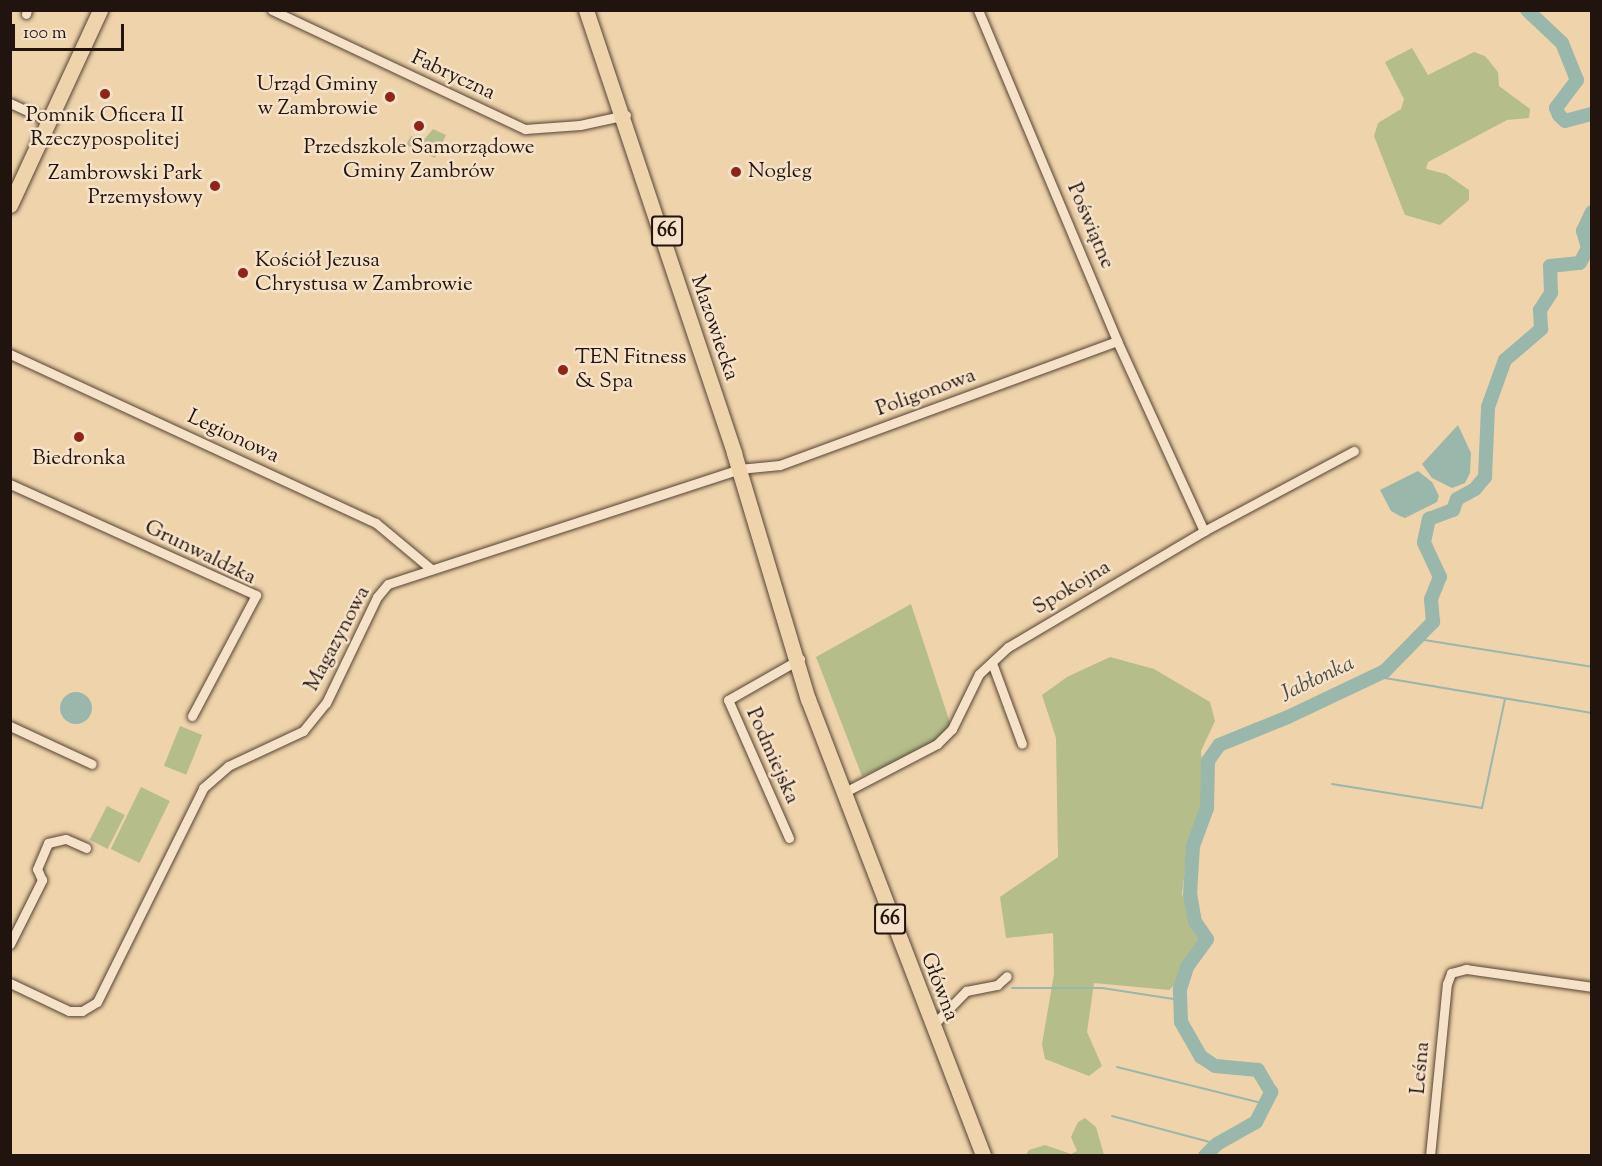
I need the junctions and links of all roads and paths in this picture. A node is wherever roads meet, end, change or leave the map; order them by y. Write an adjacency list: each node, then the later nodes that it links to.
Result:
1 (100, 10): 8 (main road)
2 (272, 10): 7 (street, Fabryczna)
3 (586, 10): 7 (main road, Mazowiecka / 66)
4 (592, 10): 7 (main road, Mazowiecka / 66)
5 (978, 10): 10 (street, Poświątne)
6 (10, 103): 8 (street)
7 (625, 115): 13 (main road, Mazowiecka / 66)
8 (49, 121): 9 (main road)
9 (10, 205)
10 (1118, 341): 13 (street, Poligonowa); 15 (street, Poświątne)
11 (10, 354): 16 (street, Legionowa)
12 (1354, 451): 15 (street, Spokojna)
13 (742, 469): 16 (street, Magazynowa); 17 (main road, Mazowiecka / 66)
14 (10, 484): 19 (street, Grunwaldzka)
15 (1204, 531): 18 (street, Spokojna)
16 (431, 569): 28 (street, Magazynowa)
17 (799, 660): 23 (main road, Główna / 66); 24 (street, Podmiejska)
18 (992, 663): 21 (street); 23 (street, Spokojna)
19 (192, 716)
20 (10, 726): 22 (street)
21 (1022, 744)
22 (92, 764)
23 (843, 793): 30 (main road, Główna / 66)
24 (789, 838)
25 (86, 848): 26 (street)
26 (10, 944)
27 (1007, 976): 30 (street)
28 (10, 983)
29 (1592, 987): 32 (street, Leśna)
30 (932, 1026): 31 (main road, Główna / 66)
31 (983, 1155)
32 (1430, 1155)

